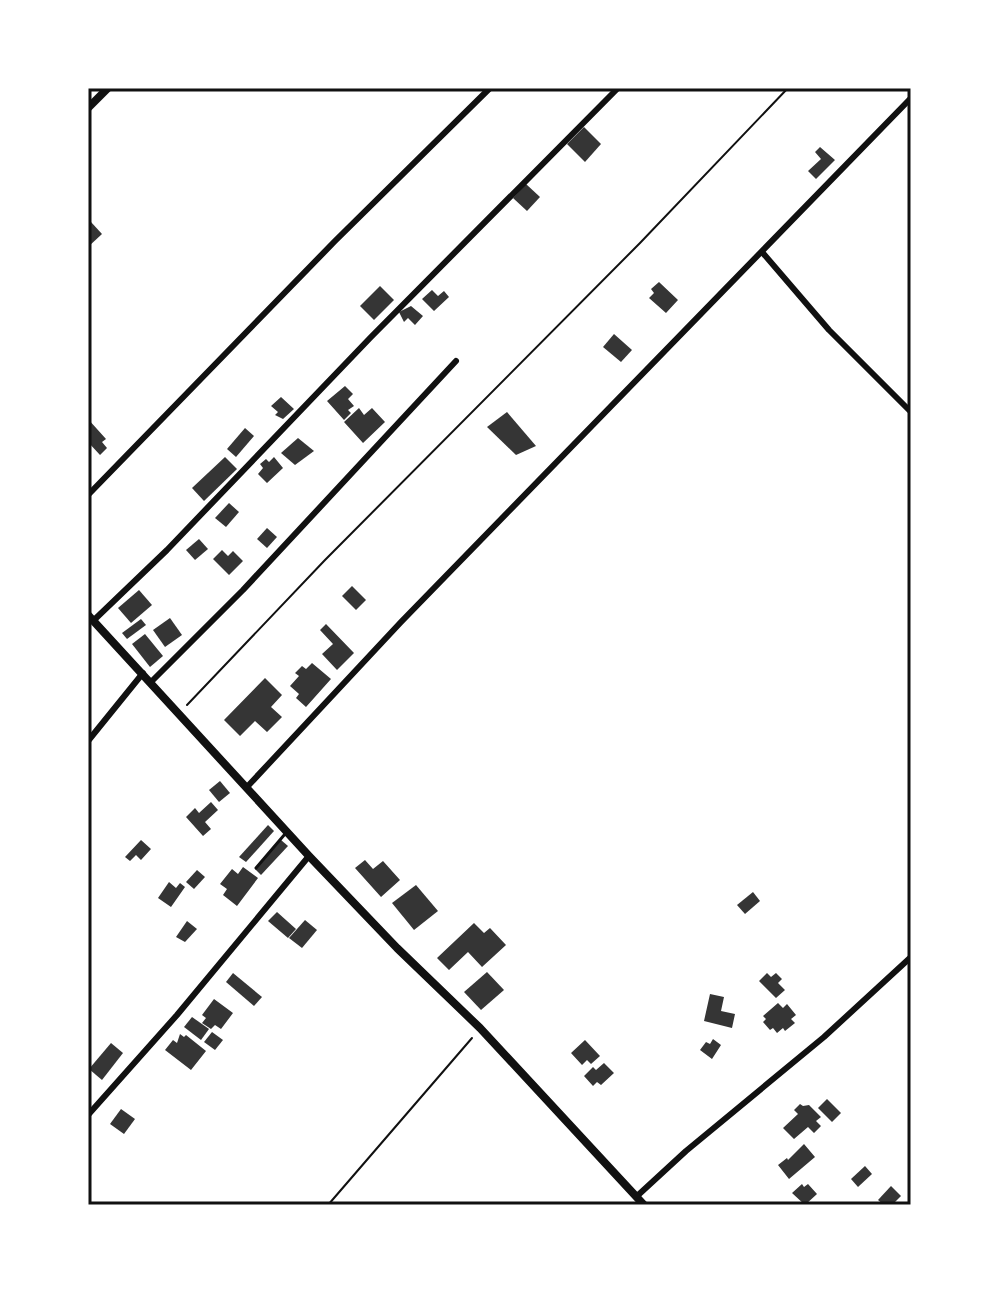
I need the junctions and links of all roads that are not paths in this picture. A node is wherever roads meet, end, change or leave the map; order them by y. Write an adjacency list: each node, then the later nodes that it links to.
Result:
1 (108, 88): 5 (street)
2 (490, 88): 9 (street)
3 (618, 88): 10 (street)
4 (911, 98): 6 (street)
5 (88, 108)
6 (762, 252): 8 (street); 14 (street)
7 (456, 361): 12 (street)
8 (911, 412)
9 (88, 495)
10 (91, 618): 11 (street)
11 (143, 673): 12 (street); 13 (street)
12 (151, 682): 14 (street)
13 (88, 741)
14 (247, 787): 15 (street)
15 (287, 831): 16 (street); 17 (lane)
16 (309, 856): 19 (street); 20 (street)
17 (256, 868)
18 (911, 957): 20 (street)
19 (88, 1115)
20 (636, 1197): 21 (street)
21 (644, 1205)

